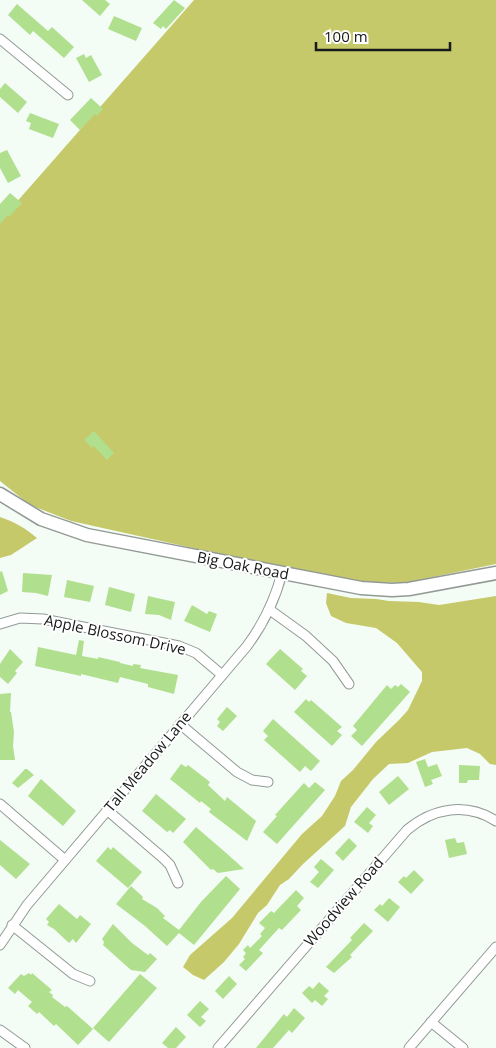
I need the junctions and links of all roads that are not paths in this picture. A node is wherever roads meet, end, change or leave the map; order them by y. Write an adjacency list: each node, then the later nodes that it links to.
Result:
1 (0, 39): 2 (street)
2 (68, 95)
3 (0, 494): 4 (street, Big Oak Road)
4 (282, 572): 5 (street, Big Oak Road); 6 (street, Tall Meadow Lane)
5 (496, 572)
6 (270, 610): 8 (street, Tall Meadow Lane); 9 (street)
7 (0, 624): 8 (street, Apple Blossom Drive)
8 (222, 675): 10 (street, Tall Meadow Lane)
9 (349, 684)
10 (180, 724): 11 (street); 13 (street, Tall Meadow Lane)
11 (268, 782)
12 (0, 804): 15 (street)
13 (107, 810): 15 (street, Tall Meadow Lane); 16 (street)
14 (496, 821): 24 (street, Woodview Road)
15 (65, 860): 17 (street, Tall Meadow Lane)
16 (178, 883)
17 (12, 925): 18 (street, Tall Meadow Lane); 20 (street)
18 (0, 945)
19 (496, 947): 21 (street)
20 (90, 981)
21 (432, 1022): 25 (street); 26 (street)
22 (0, 1030): 23 (street)
23 (25, 1048)
24 (218, 1048)
25 (409, 1048)
26 (462, 1048)

